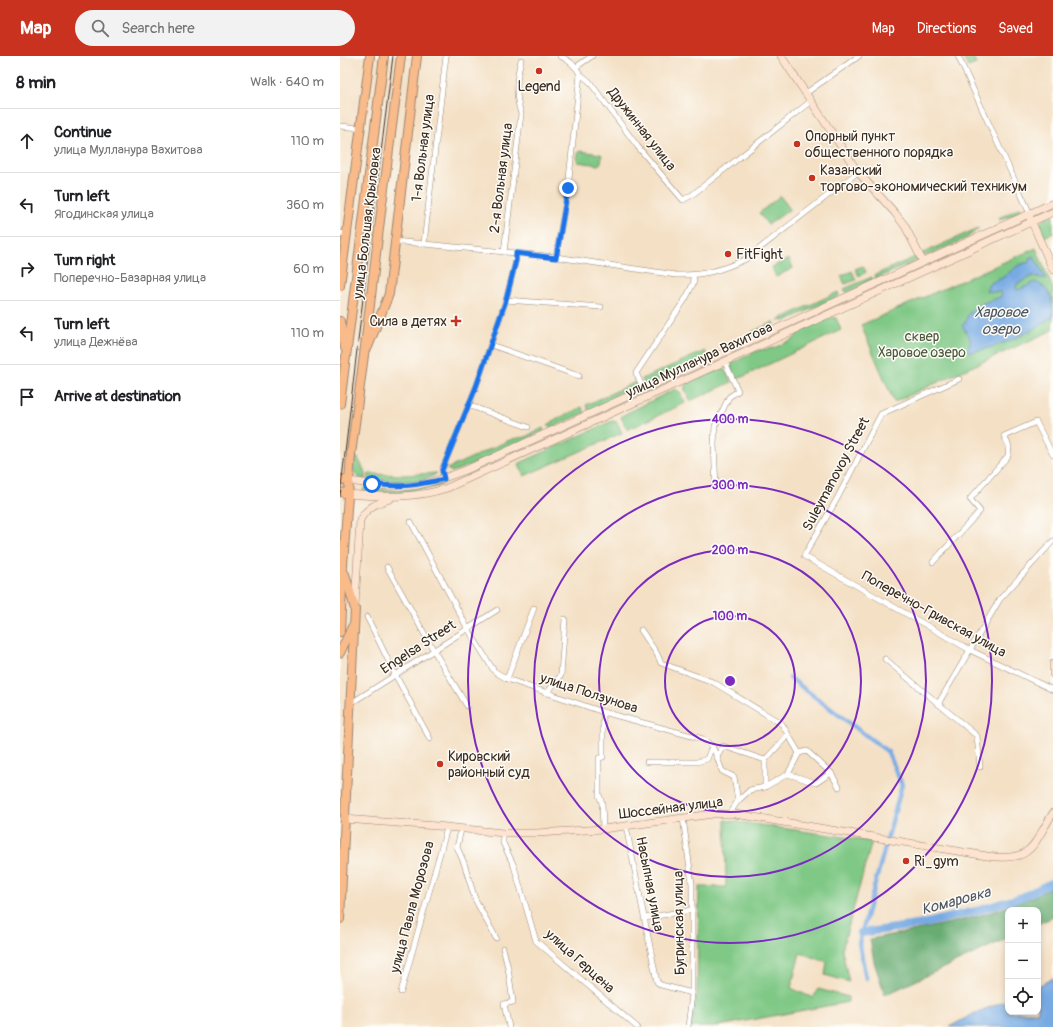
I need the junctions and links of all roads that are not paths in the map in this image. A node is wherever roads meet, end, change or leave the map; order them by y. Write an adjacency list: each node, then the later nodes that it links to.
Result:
1 (370, 56): 17 (main road)
2 (384, 56): 38 (main road, улица Большая Крыловка)
3 (401, 56): 39 (main road, улица Большая Крыловка)
4 (417, 56): 24 (main road)
5 (446, 56): 25 (street, 1-я Вольная улица)
6 (560, 56): 12 (street)
7 (592, 56): 12 (street)
8 (781, 56): 14 (main road)
9 (859, 56): 14 (street)
10 (958, 56): 21 (street)
11 (521, 60): 26 (street, 2-я Вольная улица)
12 (576, 67): 13 (street, Дружинная улица)
13 (580, 74): 15 (street, Дружинная улица); 28 (street)
14 (806, 94): 15 (main road)
15 (811, 101): 18 (main road)
16 (340, 126): 17 (street)
17 (360, 128): 23 (main road)
18 (858, 172): 29 (main road); 32 (street)
19 (1053, 203): 21 (main road, улица Мулланура Вахитова)
20 (1053, 212): 22 (main road, улица Мулланура Вахитова)
21 (1030, 214): 22 (main road); 29 (main road, улица Мулланура Вахитова)
22 (1031, 222): 31 (main road); 40 (main road, улица Мулланура Вахитова)
23 (343, 234): 30 (main road)
24 (394, 241): 25 (street); 39 (main road)
25 (424, 244): 26 (street)
26 (504, 252): 27 (street)
27 (516, 253): 28 (street); 34 (street)
28 (556, 258): 32 (street)
29 (923, 262): 43 (main road, улица Мулланура Вахитова)
30 (341, 267): 33 (main road)
31 (1053, 270)
32 (693, 276): 43 (street)
33 (340, 286)
34 (506, 300): 35 (street); 37 (street)
35 (601, 307)
36 (340, 321): 38 (main road)
37 (491, 346): 41 (street); 45 (street)
38 (346, 353): 44 (main road, улица Большая Крыловка)
39 (364, 355): 50 (main road, улица Большая Крыловка)
40 (725, 362): 51 (street); 53 (main road, улица Мулланура Вахитова)
41 (579, 376)
42 (959, 379): 56 (street, Suleymanovoy Street)
43 (644, 390): 49 (main road, улица Мулланура Вахитова)
44 (340, 404)
45 (468, 405): 46 (street); 49 (street)
46 (528, 427)
47 (1053, 455): 57 (street)
48 (340, 479): 50 (main road)
49 (444, 479): 50 (main road, улица Мулланура Вахитова)
50 (349, 481): 52 (main road, улица Большая Крыловка)
51 (716, 488)
52 (344, 493): 53 (main road, улица Мулланура Вахитова); 58 (main road, улица Большая Крыловка)
53 (396, 497): 61 (main road)
54 (411, 522): 66 (street, улица Ползунова)
55 (1053, 541): 69 (street)
56 (804, 556): 69 (street, Поперечно-Гривская улица)
57 (933, 562)
58 (343, 565): 61 (main road); 68 (main road, улица Большая Крыловка)
59 (387, 568): 70 (street)
60 (534, 608): 76 (street)
61 (355, 609): 65 (main road)
62 (497, 610): 66 (street, Engelsa Street)
63 (367, 617): 75 (street)
64 (565, 619): 78 (street)
65 (354, 623): 71 (main road); 79 (main road)
66 (468, 629): 70 (street, Engelsa Street); 76 (street, улица Ползунова)
67 (641, 630): 83 (street)
68 (340, 632)
69 (970, 650): 77 (street, Поперечно-Гривская улица); 80 (street)
70 (434, 651): 75 (street, Engelsa Street); 81 (street)
71 (340, 653)
72 (885, 659): 80 (street)
73 (1053, 664): 74 (main road)
74 (1053, 674)
75 (396, 676): 79 (street, Engelsa Street); 84 (street)
76 (508, 679): 78 (street, улица Ползунова)
77 (1053, 690)
78 (547, 693): 82 (street, улица Ползунова)
79 (350, 702): 99 (main road)
80 (938, 704): 90 (street)
81 (467, 706)
82 (603, 712): 85 (street, улица Ползунова); 102 (street)
83 (788, 736): 86 (street); 88 (street)
84 (430, 739)
85 (712, 746): 87 (street); 89 (street)
86 (799, 753): 91 (street); 92 (street)
87 (717, 758): 88 (street); 95 (street)
88 (765, 760): 93 (street)
89 (647, 762)
90 (980, 767)
91 (831, 773): 92 (street); 94 (street)
92 (788, 774): 93 (street)
93 (765, 787): 95 (street)
94 (839, 787)
95 (738, 801): 97 (street)
96 (1053, 813): 97 (main road, Шоссейная улица)
97 (729, 814): 98 (main road, Шоссейная улица)
98 (683, 818): 100 (main road, Шоссейная улица); 105 (street, Бугринская улица)
99 (344, 819): 101 (main road, Шоссейная улица); 107 (main road)
100 (626, 826): 102 (main road, Шоссейная улица); 106 (street, Насыпная улица)
101 (447, 828): 103 (main road, Шоссейная улица); 110 (street, улица Павла Морозова)
102 (603, 829): 104 (main road, Шоссейная улица)
103 (461, 830): 104 (main road, Шоссейная улица); 108 (street)
104 (503, 833): 113 (street, улица Герцена)
105 (692, 910): 106 (street); 111 (street, Бугринская улица)
106 (645, 918): 111 (street, Насыпная улица)
107 (340, 919)
108 (496, 938)
109 (503, 948): 112 (street)
110 (401, 992)
111 (692, 993): 114 (street, Бугринская улица)
112 (509, 1027)
113 (637, 1027)
114 (688, 1027)

